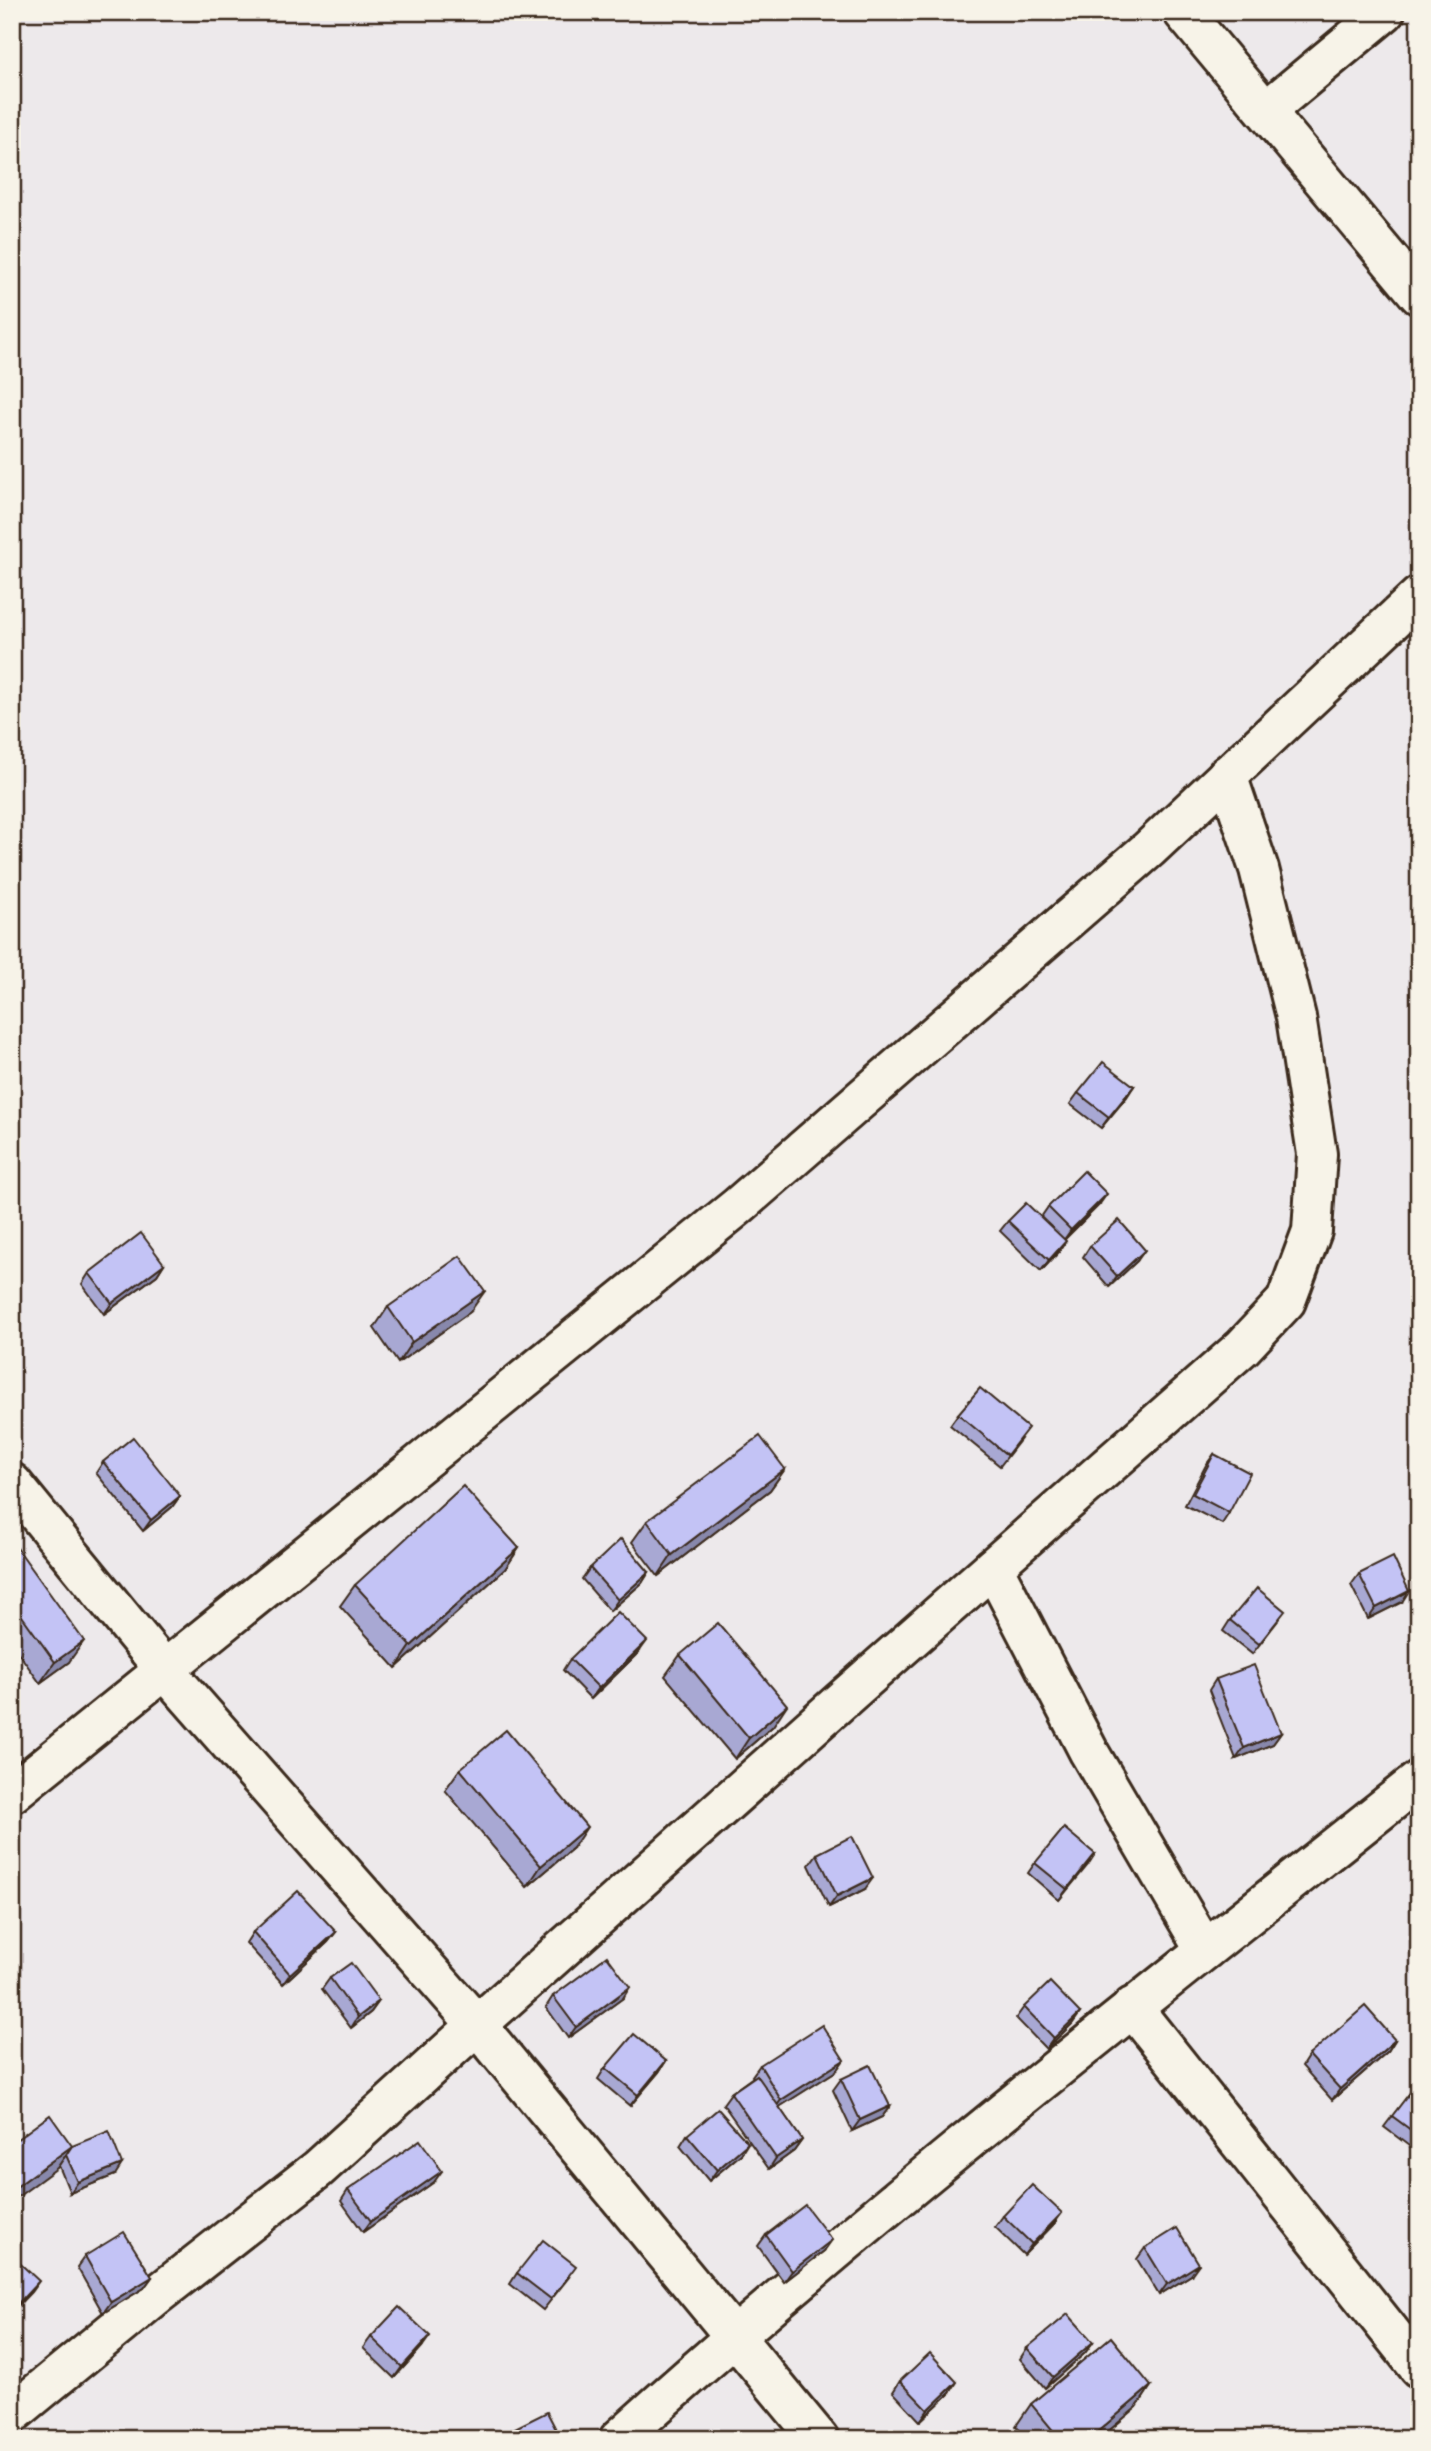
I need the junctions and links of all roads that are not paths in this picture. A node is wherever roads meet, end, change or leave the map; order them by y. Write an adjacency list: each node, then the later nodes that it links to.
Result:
1 (1183, 12): 3 (street)
2 (1385, 12): 3 (street)
3 (1266, 110): 4 (street)
4 (1419, 295)
5 (1419, 596): 6 (street)
6 (1227, 775): 8 (street); 9 (street)
7 (12, 1483): 9 (street)
8 (993, 1567): 12 (street); 14 (street)
9 (164, 1669): 11 (street); 14 (street)
10 (1419, 1780): 12 (street)
11 (12, 1793)
12 (1205, 1950): 13 (street)
13 (1132, 2007): 15 (street); 16 (street)
14 (477, 2025): 15 (street); 17 (street)
15 (733, 2336): 18 (street); 19 (street)
16 (1419, 2368)
17 (12, 2414)
18 (619, 2439)
19 (818, 2439)

